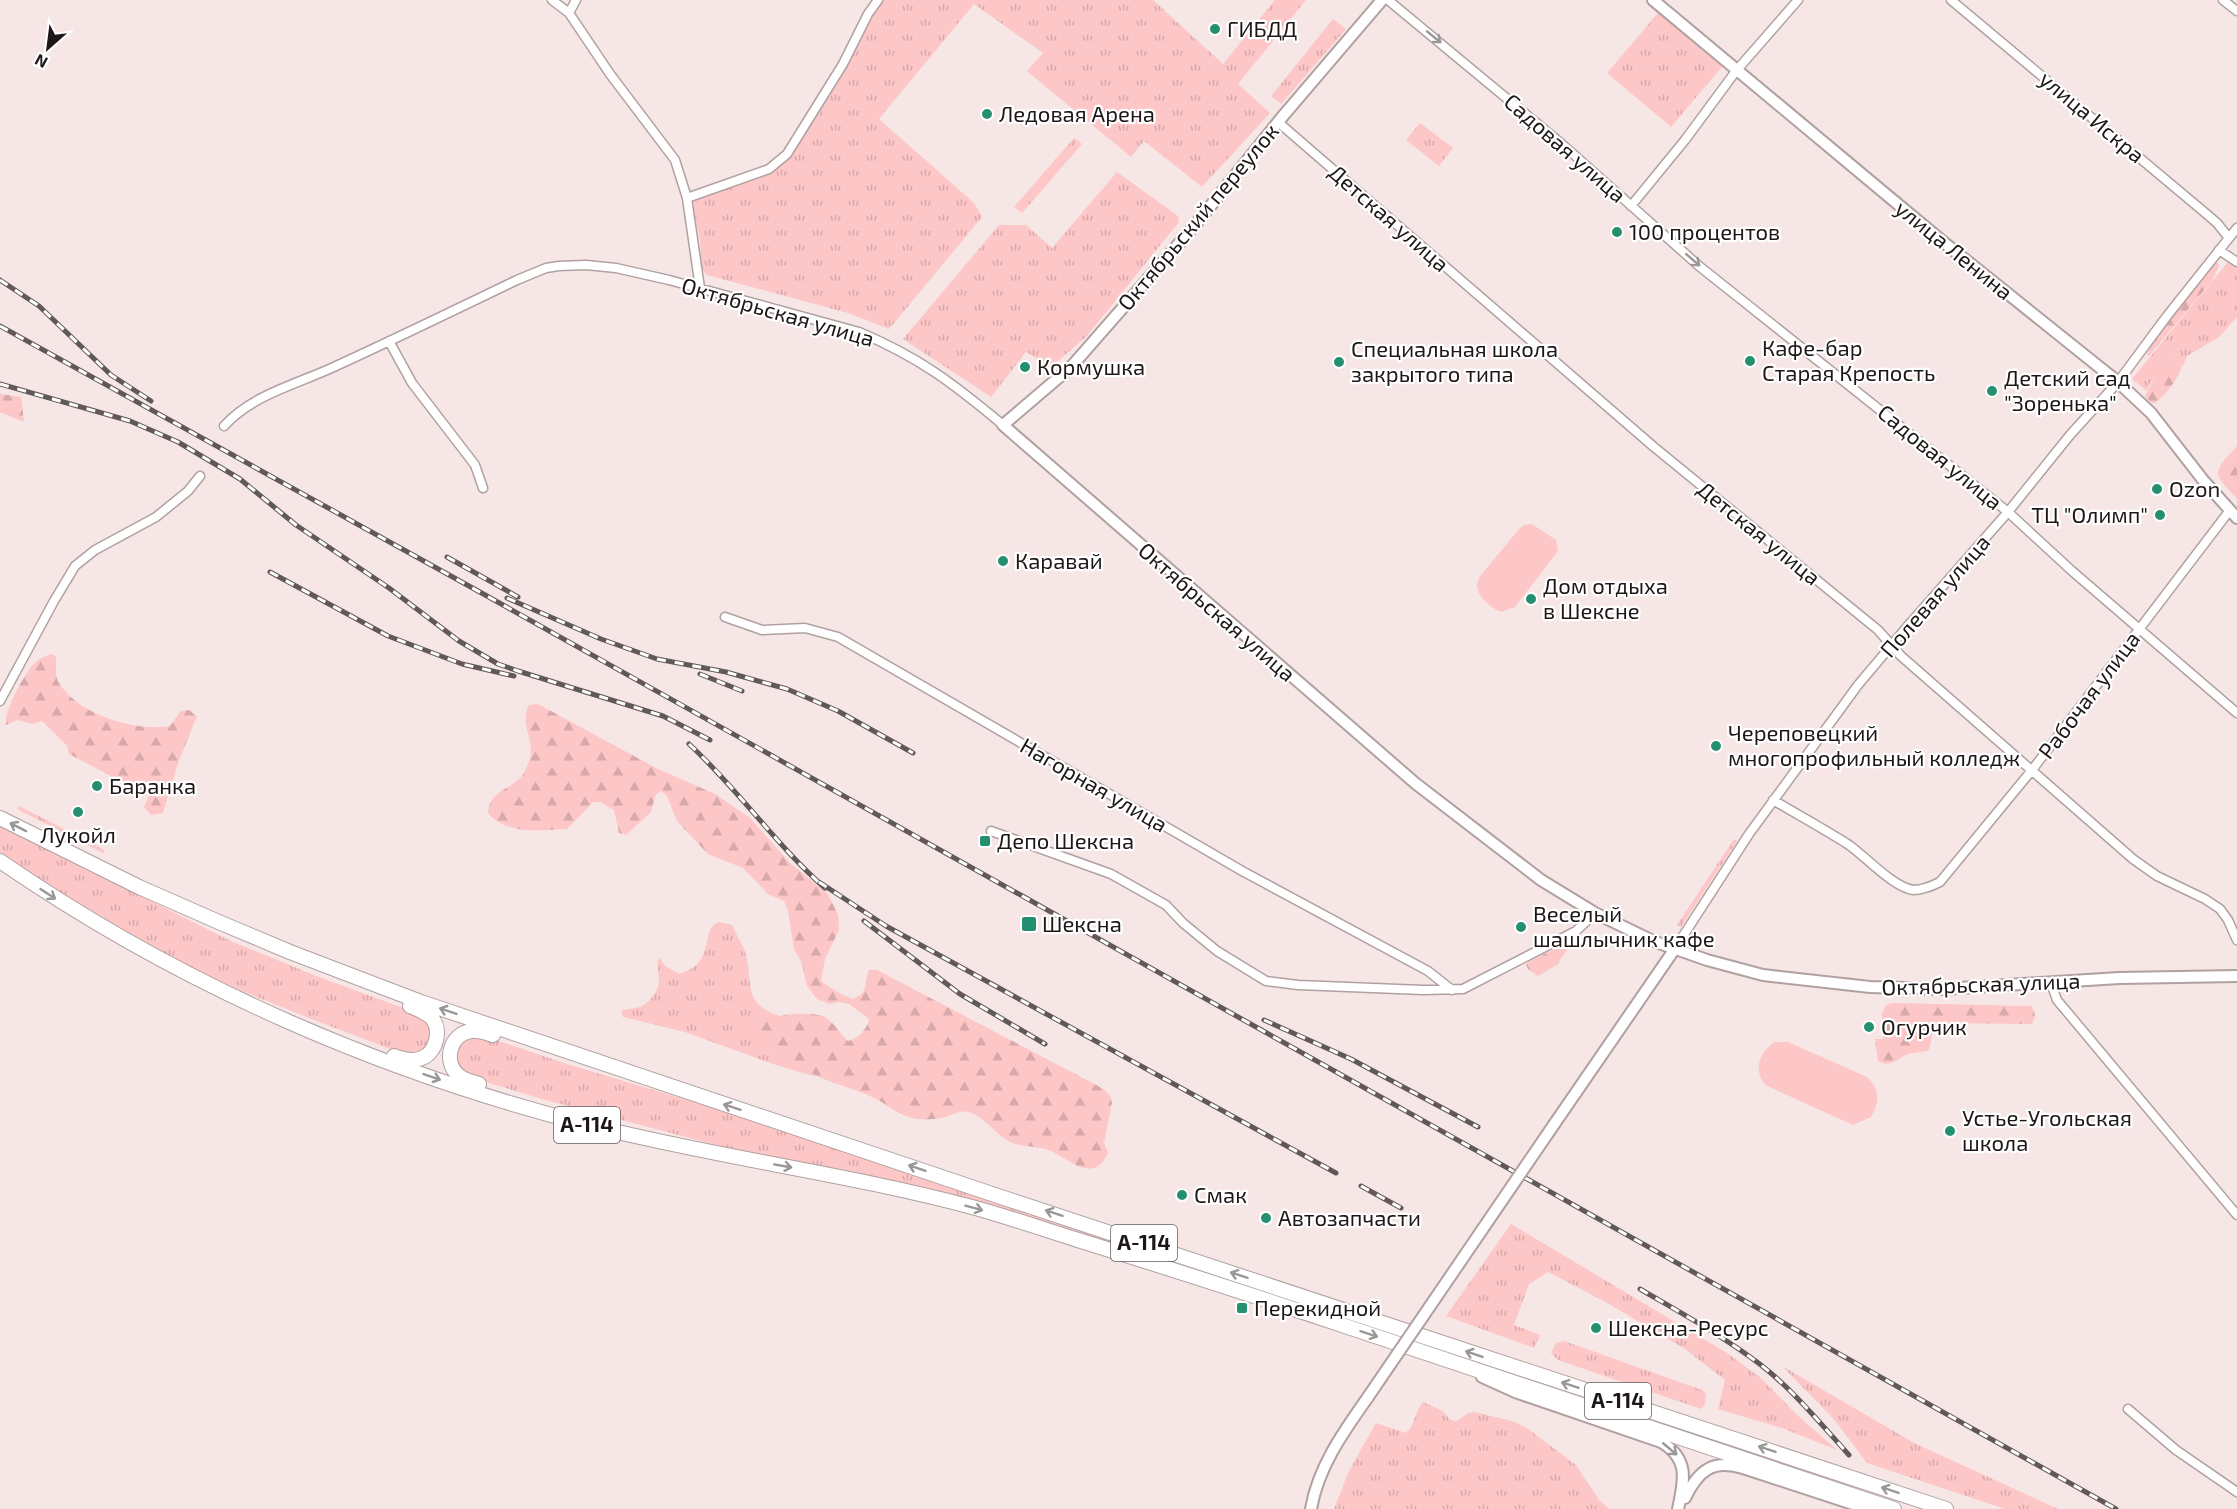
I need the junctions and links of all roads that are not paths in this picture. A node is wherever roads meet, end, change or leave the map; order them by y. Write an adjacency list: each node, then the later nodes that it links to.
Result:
1 (552, 0): 11 (street)
2 (576, 0): 11 (street)
3 (878, 0): 14 (street)
4 (1382, 0): 13 (street, Октябрьский переулок)
5 (1388, 0): 15 (street, Садовая улица, one-way to 15)
6 (1653, 0): 12 (street, улица Ленина)
7 (1798, 0): 12 (street)
8 (1951, 0): 17 (street, улица Искра)
9 (2223, 0): 10 (street)
10 (2237, 11)
11 (569, 13): 14 (street)
12 (1736, 71): 15 (street); 22 (street, улица Ленина)
13 (1278, 122): 23 (street, Октябрьский переулок); 31 (street, Детская улица)
14 (687, 198): 20 (street)
15 (1631, 206): 27 (street, Садовая улица, one-way to 27)
16 (2237, 228): 17 (street, Полевая улица)
17 (2229, 238): 18 (street, Полевая улица)
18 (2219, 250): 19 (street); 22 (street, Полевая улица)
19 (2237, 262)
20 (700, 288): 21 (street, Октябрьская улица); 23 (street, Октябрьская улица)
21 (389, 341): 24 (street, Октябрьская улица); 26 (street)
22 (2118, 382): 27 (street, Полевая улица); 28 (street, улица Ленина)
23 (1003, 425): 40 (street, Октябрьская улица)
24 (224, 426)
25 (200, 476): 32 (street)
26 (483, 488)
27 (2008, 512): 30 (street, Садовая улица); 31 (street, Полевая улица)
28 (2233, 514): 30 (street, Рабочая улица)
29 (725, 617): 46 (street, Нагорная улица)
30 (2140, 628): 33 (street, Садовая улица); 34 (street, Рабочая улица)
31 (1890, 646): 34 (street, Детская улица); 35 (street, Полевая улица)
32 (0, 701)
33 (2237, 713)
34 (2032, 770): 35 (street, Рабочая улица); 41 (street, Детская улица)
35 (1773, 800): 42 (street, Полевая улица)
36 (0, 818): 39 (highway, А-114, one-way to 36)
37 (991, 831): 46 (street)
38 (0, 861): 43 (highway, А-114, one-way to 43)
39 (139, 887): 43 (highway, А-114); 47 (highway, А-114, one-way to 39)
40 (1595, 913): 42 (street, Октябрьская улица); 46 (street)
41 (2237, 940)
42 (1674, 950): 45 (street, Октябрьская улица); 53 (street, bridge)
43 (183, 971): 48 (highway, А-114, one-way to 48)
44 (2237, 976): 45 (street, Октябрьская улица)
45 (2051, 983): 49 (street)
46 (1452, 990)
47 (686, 1091): 48 (highway, А-114); 57 (highway, А-114, one-way to 47)
48 (760, 1162): 50 (highway, А-114, one-way to 50)
49 (2237, 1215)
50 (1441, 1358): 54 (street, one-way to 54); 56 (highway, А-114)
51 (2128, 1409): 52 (street)
52 (2237, 1492)
53 (1311, 1509)
54 (1679, 1509): 55 (street)
55 (1868, 1509)
56 (1894, 1509)
57 (1946, 1509)

